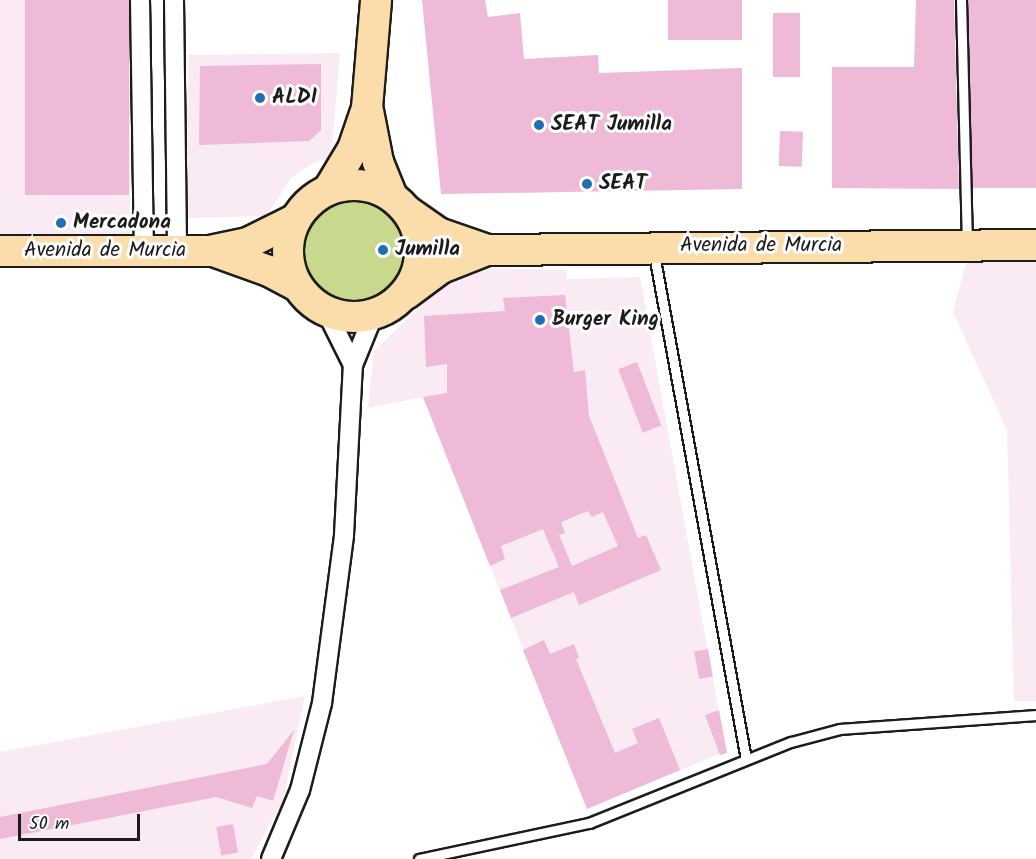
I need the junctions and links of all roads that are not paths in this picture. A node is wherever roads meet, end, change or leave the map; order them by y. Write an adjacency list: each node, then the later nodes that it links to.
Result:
1 (140, 0): 13 (street)
2 (174, 0): 16 (street)
3 (376, 0): 5 (main road)
4 (960, 0): 9 (lane)
5 (368, 108): 6 (main road); 7 (main road)
6 (329, 189): 7 (main road); 8 (main road)
7 (400, 204): 12 (main road, Avenida de Murcia); 18 (main road)
8 (296, 219): 14 (main road, Avenida de Murcia); 17 (main road)
9 (967, 245): 10 (main road, Avenida de Murcia); 11 (main road, Avenida de Murcia)
10 (1036, 245)
11 (652, 247): 12 (main road, Avenida de Murcia); 23 (lane)
12 (487, 249): 18 (main road, Avenida de Murcia)
13 (144, 250): 15 (main road, Avenida de Murcia); 16 (main road, Avenida de Murcia)
14 (210, 250): 16 (main road, Avenida de Murcia); 17 (main road, Avenida de Murcia)
15 (0, 251)
16 (177, 251)
17 (297, 286): 19 (main road)
18 (404, 295): 20 (main road)
19 (327, 313): 20 (main road); 21 (street)
20 (373, 316): 21 (street)
21 (353, 365): 24 (street)
22 (1036, 715): 23 (lane)
23 (746, 759): 25 (lane)
24 (271, 859)
25 (419, 859)

